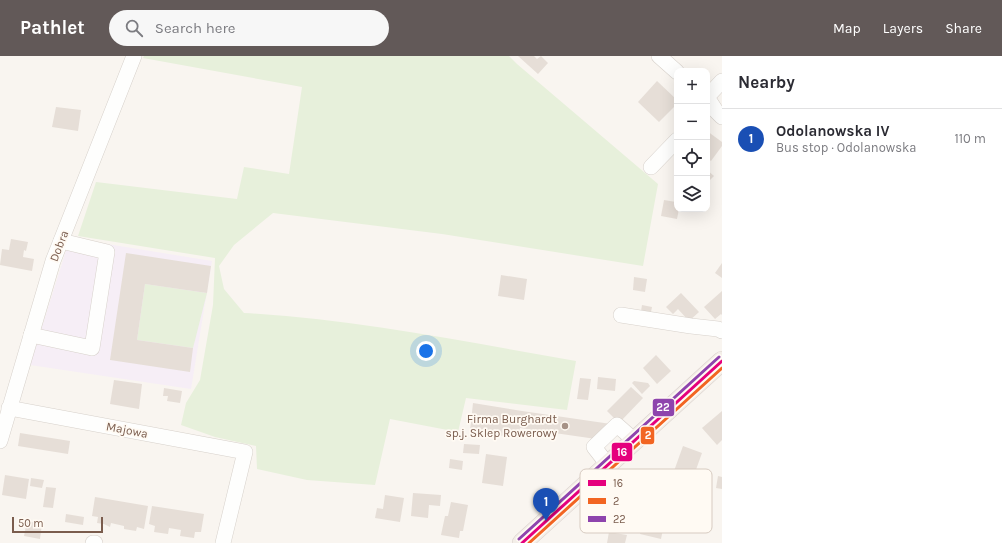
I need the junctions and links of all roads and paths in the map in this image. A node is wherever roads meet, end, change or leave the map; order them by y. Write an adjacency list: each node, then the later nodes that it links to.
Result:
1 (134, 56): 10 (street, Dobra)
2 (659, 56): 3 (street)
3 (674, 69)
4 (722, 80): 5 (street)
5 (710, 100)
6 (709, 104): 7 (street)
7 (722, 117)
8 (674, 143): 9 (street)
9 (651, 167)
10 (61, 241): 13 (street, Dobra); 13 (street)
11 (620, 315): 12 (street)
12 (722, 331)
13 (31, 335): 15 (street, Dobra)
14 (722, 361): 17 (main road)
15 (9, 408): 16 (street, Dobra); 19 (street, Majowa)
16 (0, 441)
17 (604, 469)
18 (580, 490): 20 (main road)
19 (223, 543)
20 (522, 543)

